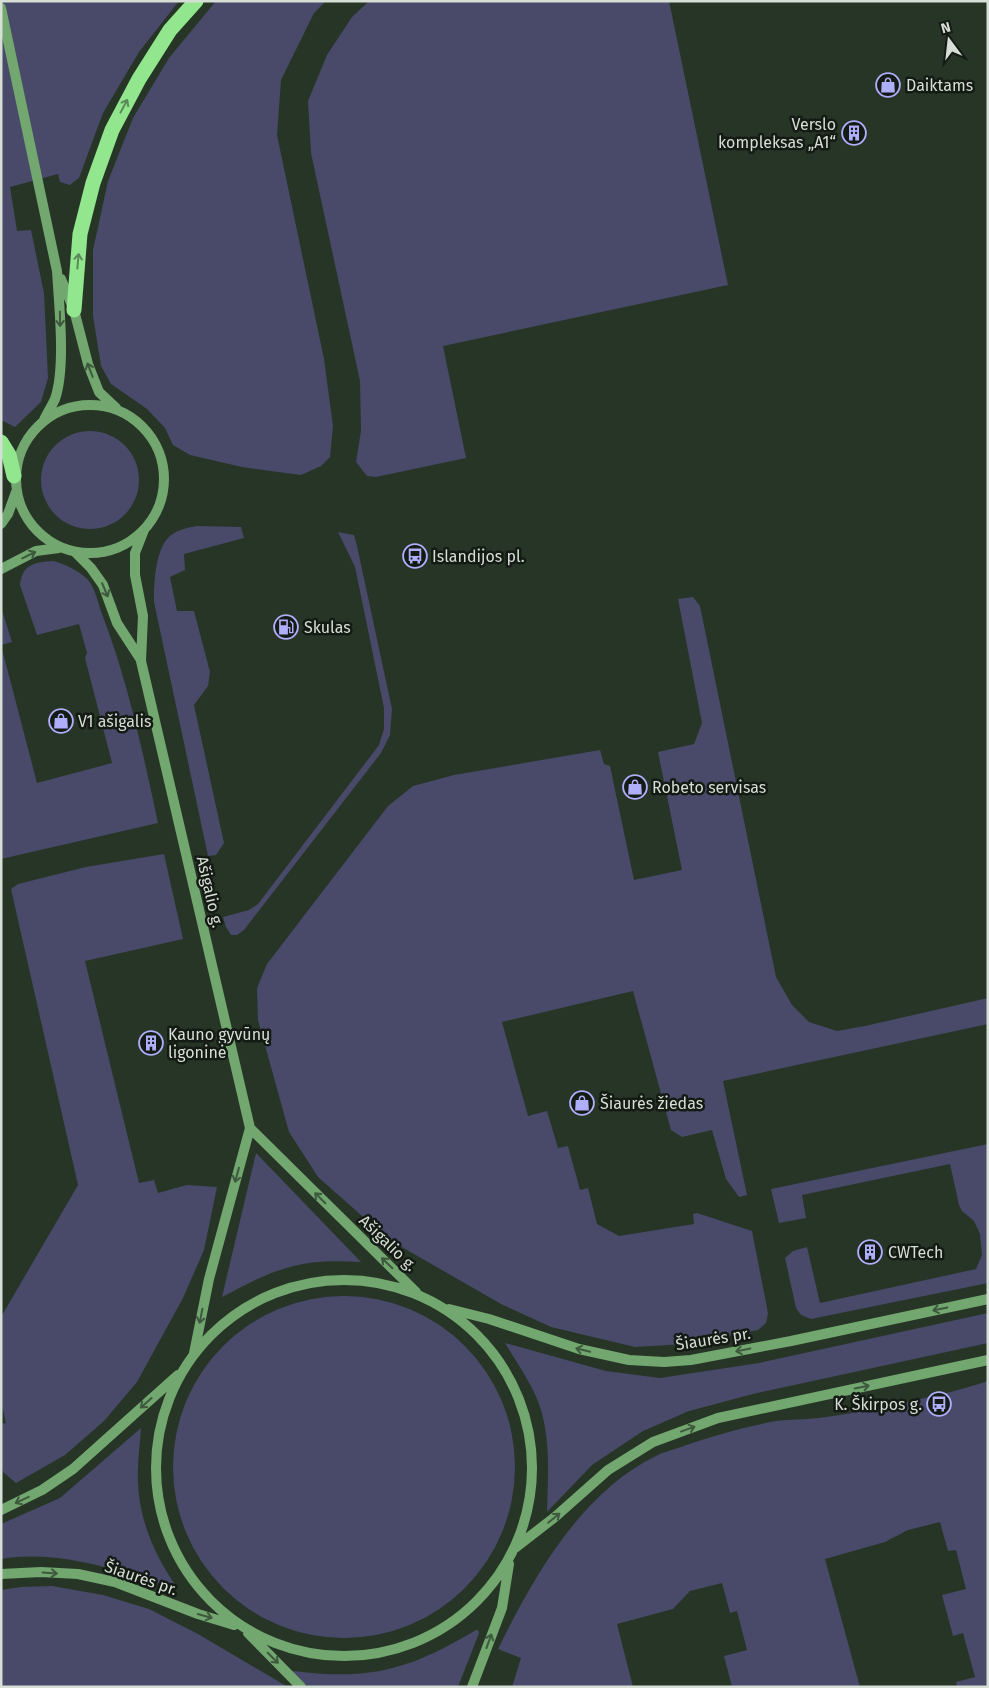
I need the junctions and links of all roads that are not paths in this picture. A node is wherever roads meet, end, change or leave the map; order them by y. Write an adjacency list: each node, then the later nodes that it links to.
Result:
1 (196, 1): 4 (highway, one-way to 1)
2 (1, 8): 3 (main road)
3 (57, 271): 4 (main road); 6 (main road, one-way to 6)
4 (74, 310): 5 (main road, one-way to 4)
5 (117, 409): 6 (main road); 11 (main road)
6 (44, 420): 8 (main road)
7 (1, 442): 8 (highway)
8 (14, 476): 9 (main road)
9 (16, 492): 10 (main road); 12 (main road)
10 (1, 524)
11 (144, 530): 13 (main road); 15 (main road, Ašigalio g.)
12 (60, 548): 13 (main road); 14 (main road, one-way to 12)
13 (75, 552): 15 (main road, Ašigalio g., one-way to 15)
14 (1, 569)
15 (142, 661): 16 (main road, Ašigalio g.)
16 (250, 1128): 17 (main road, Ašigalio g., one-way to 16); 20 (main road, Ašigalio g., one-way to 20)
17 (419, 1294): 19 (main road); 20 (main road)
18 (988, 1299): 19 (main road, Šiaurės pr., one-way to 19)
19 (446, 1308): 24 (main road)
20 (194, 1354): 22 (main road)
21 (988, 1360): 24 (main road, one-way to 21)
22 (182, 1371): 23 (main road, one-way to 23); 27 (main road)
23 (1, 1510)
24 (515, 1548): 25 (main road)
25 (510, 1561): 27 (main road); 29 (main road, one-way to 25)
26 (1, 1574): 27 (main road, Šiaurės pr., one-way to 27)
27 (241, 1627): 28 (main road, one-way to 28)
28 (301, 1687)
29 (472, 1687)

